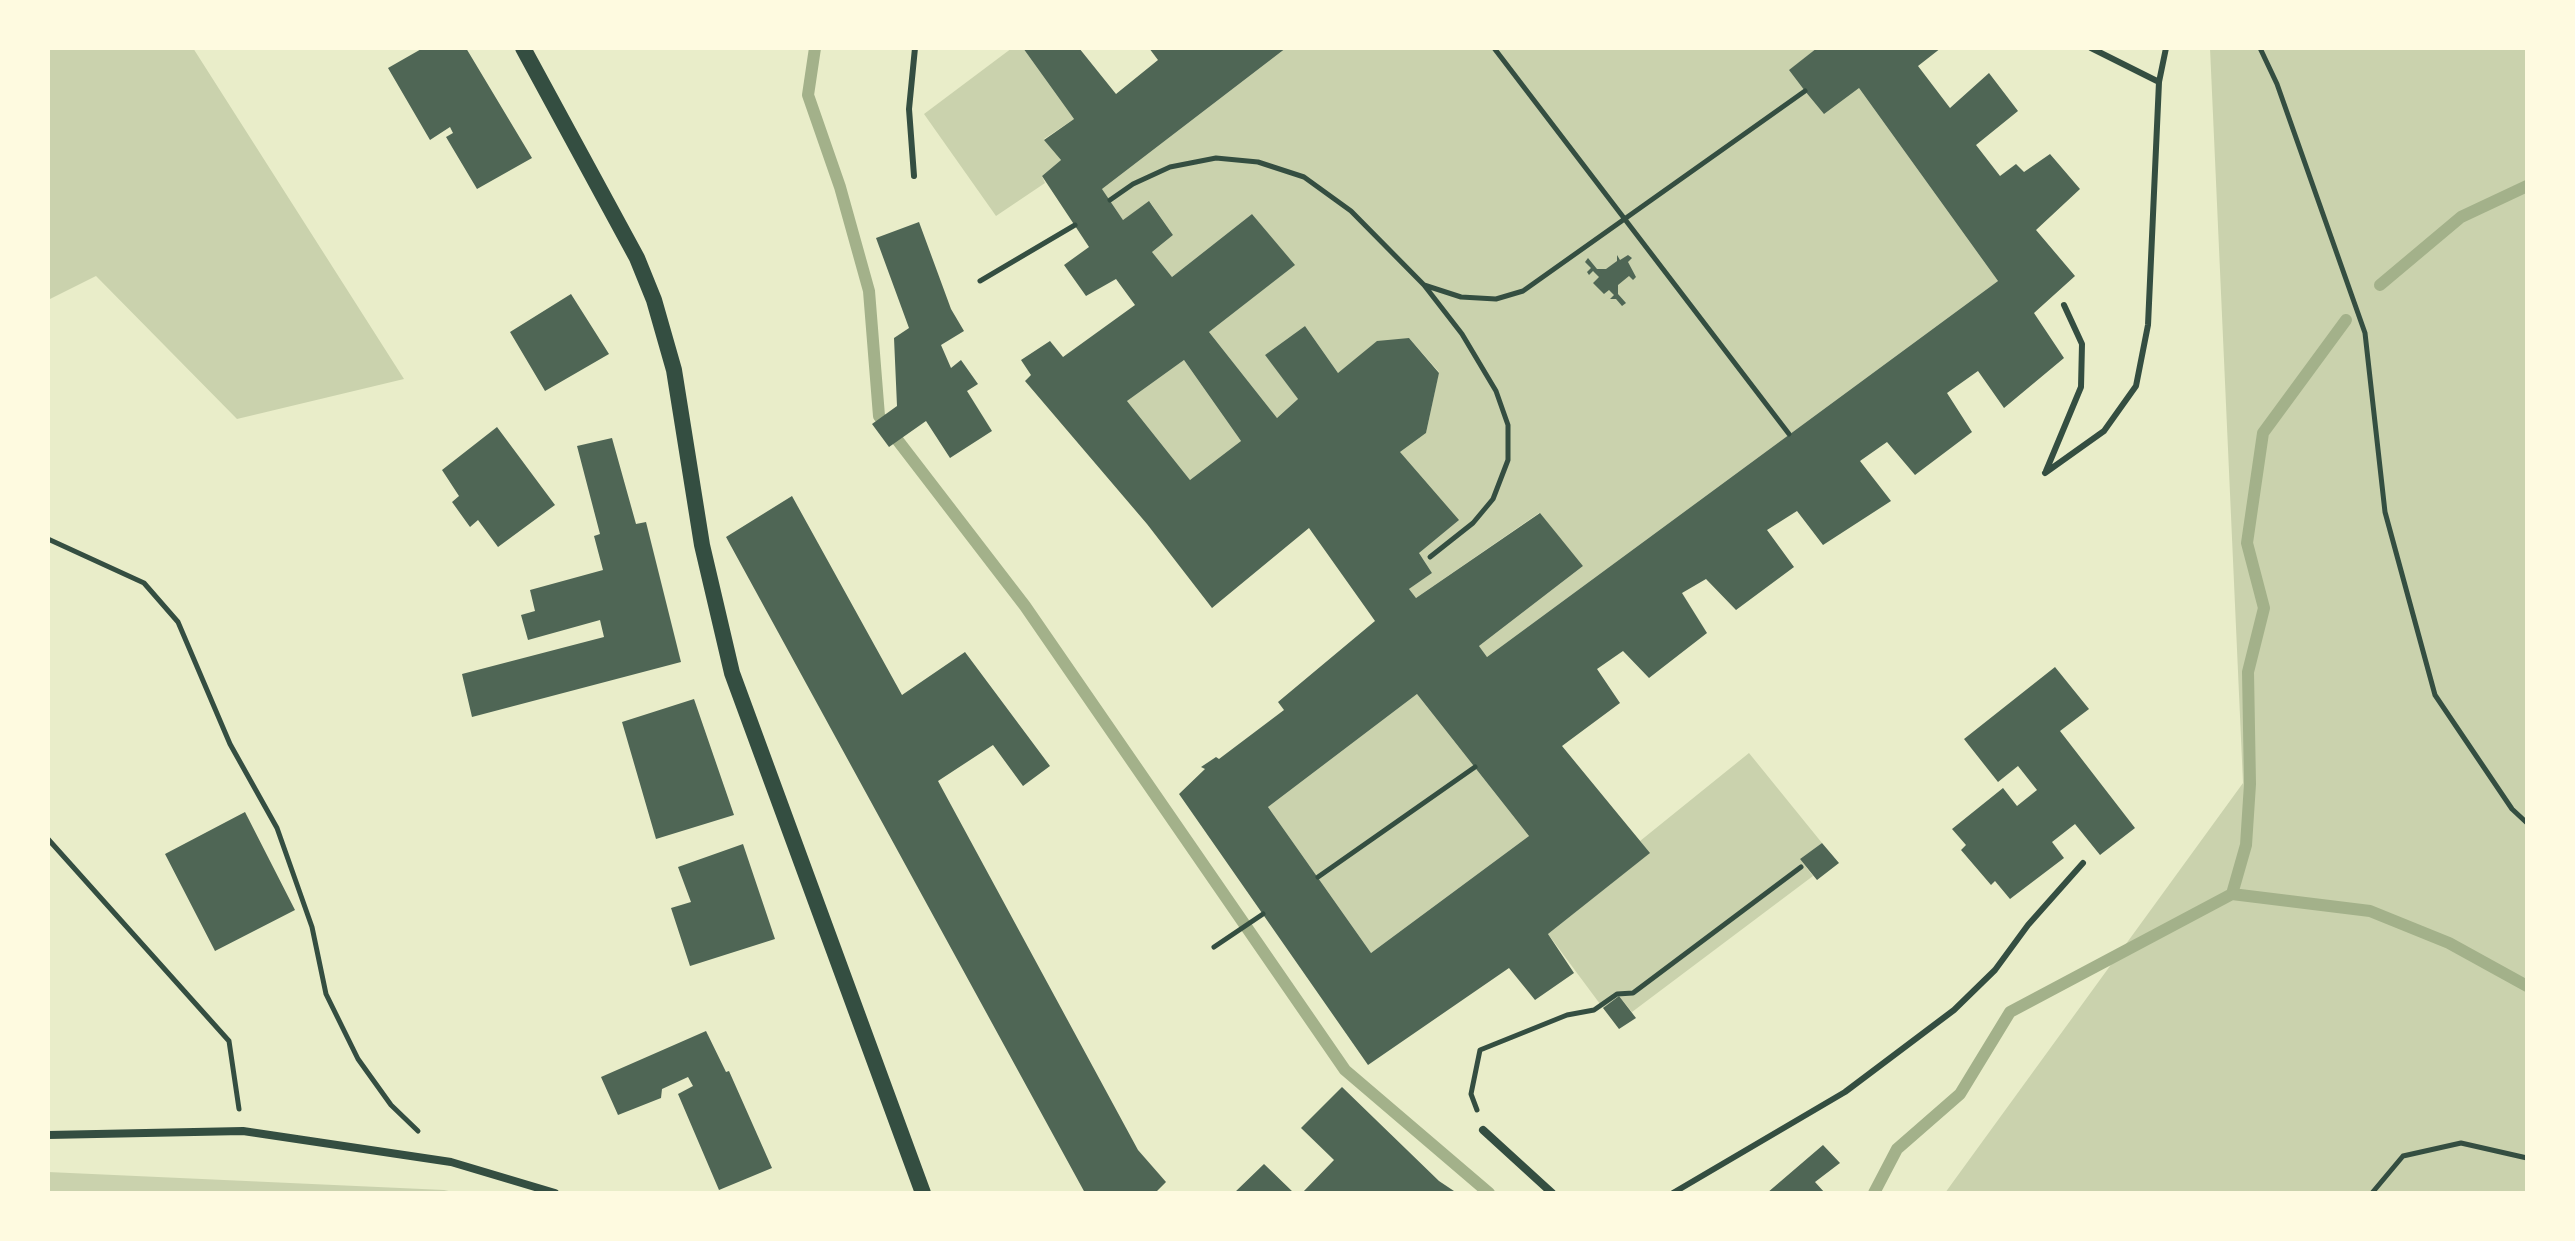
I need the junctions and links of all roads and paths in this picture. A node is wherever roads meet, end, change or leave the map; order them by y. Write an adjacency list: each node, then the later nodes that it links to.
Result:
1 (523, 48): 33 (main road)
2 (915, 48): 9 (lane)
3 (1494, 48): 11 (path)
4 (2091, 48): 7 (lane)
5 (2166, 48): 7 (lane)
6 (2260, 48): 20 (path)
7 (2159, 82): 15 (lane)
8 (1805, 91): 11 (path)
9 (914, 176)
10 (1110, 200): 14 (path)
11 (1625, 222): 14 (path); 16 (path)
12 (1075, 225): 13 (path)
13 (980, 281)
14 (1424, 285): 18 (path)
15 (2064, 305)
16 (1789, 434)
17 (48, 539): 31 (path)
18 (1430, 557)
19 (1475, 767): 24 (path)
20 (2527, 823)
21 (48, 839): 28 (path)
22 (2083, 863): 35 (lane)
23 (1801, 867): 27 (path)
24 (1318, 877)
25 (1263, 914): 26 (path)
26 (1214, 947)
27 (1483, 1130): 34 (street)
28 (243, 1131): 29 (street); 31 (street)
29 (48, 1135)
30 (2527, 1158): 36 (path)
31 (451, 1162): 32 (street)
32 (555, 1193)
33 (923, 1193)
34 (1552, 1193)
35 (1673, 1193)
36 (2372, 1193)

